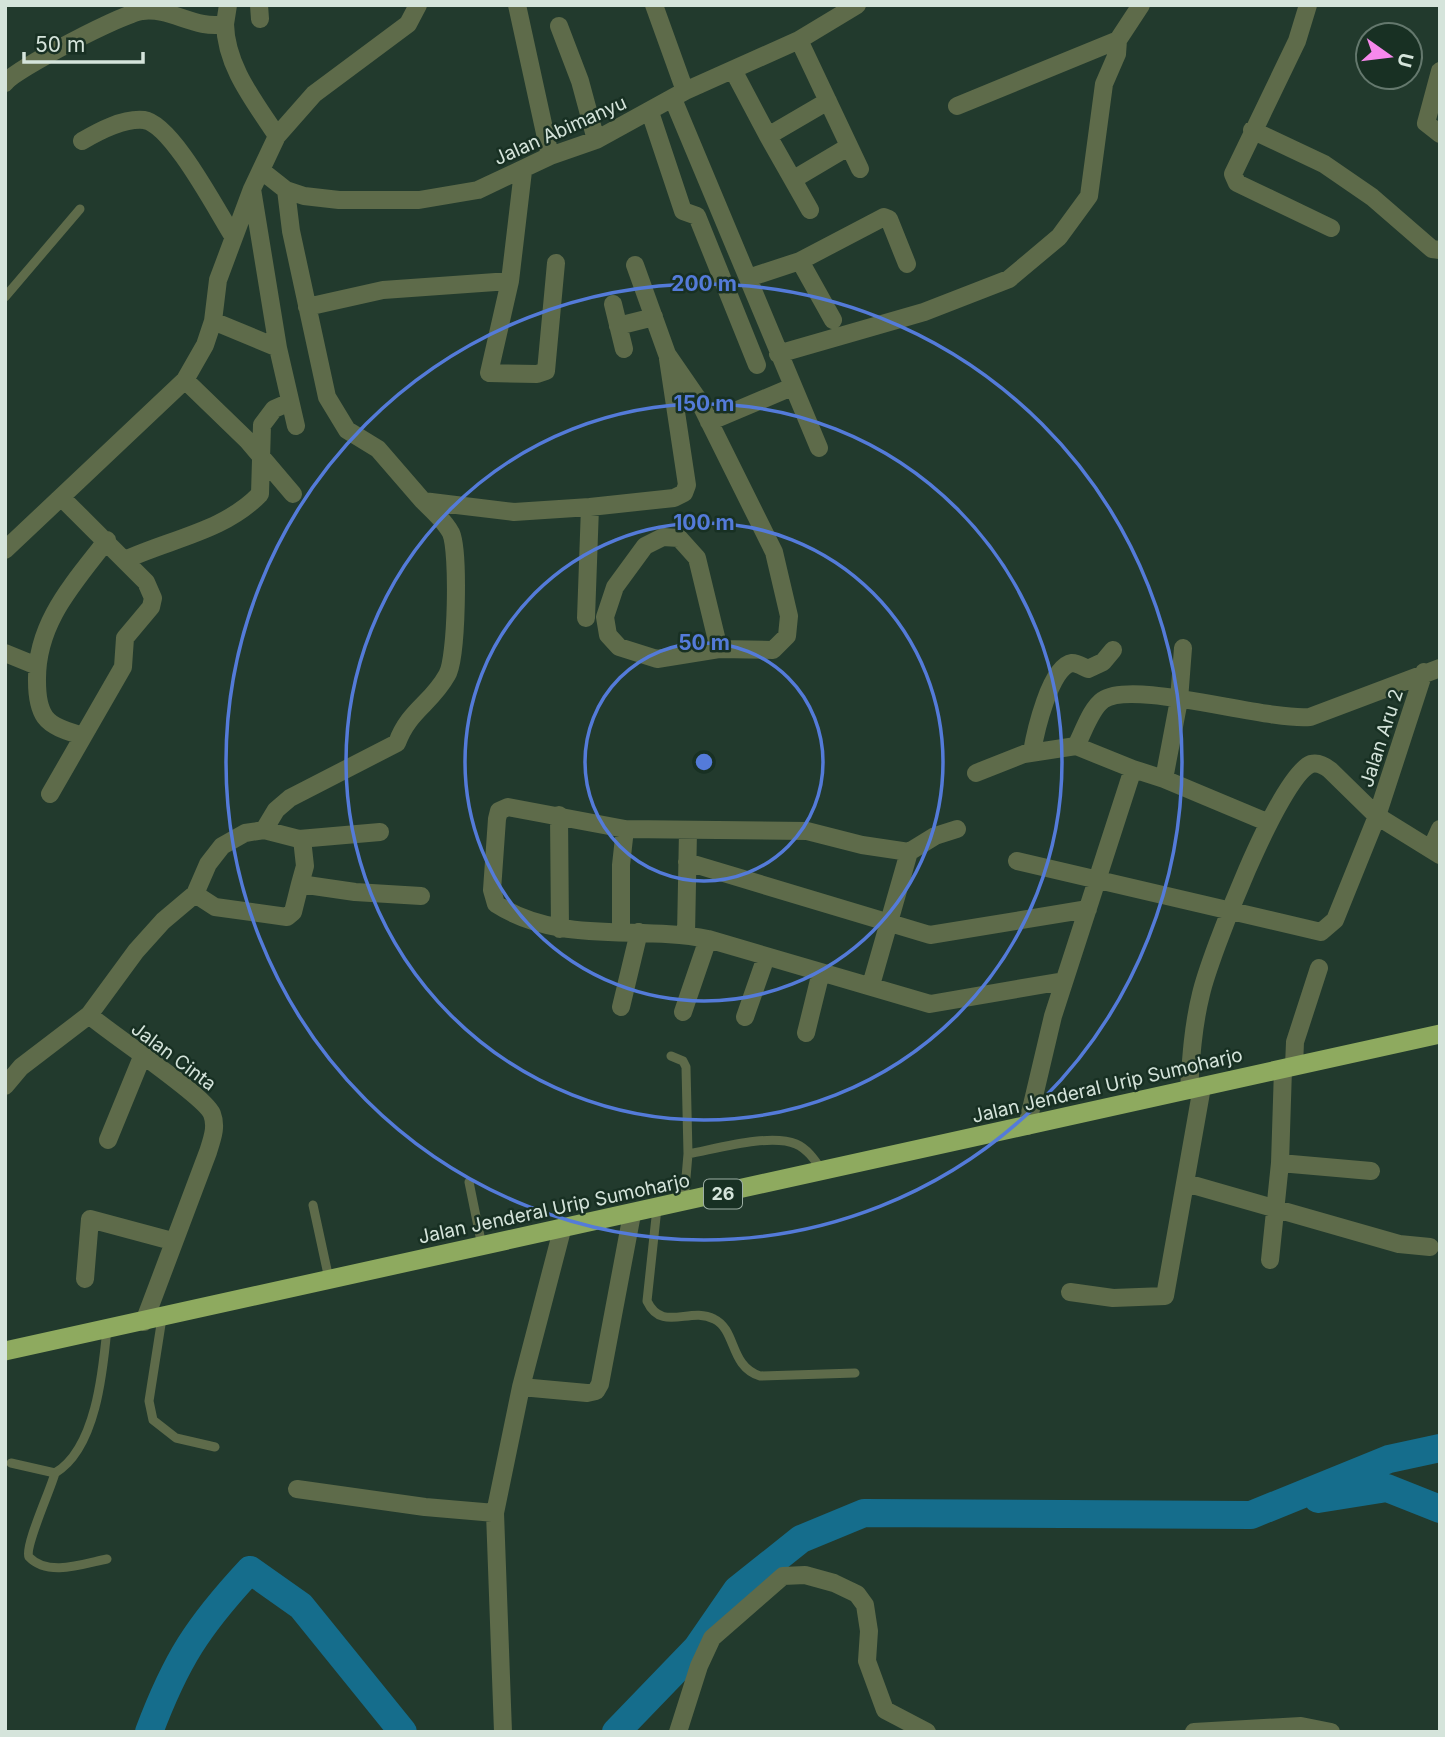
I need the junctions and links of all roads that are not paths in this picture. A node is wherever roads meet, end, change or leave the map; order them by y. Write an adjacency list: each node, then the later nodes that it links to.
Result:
1 (228, 5): 9 (street)
2 (418, 5): 22 (street)
3 (517, 5): 27 (street)
4 (654, 5): 16 (street)
5 (857, 5): 8 (street, Jalan Abimanyu)
6 (1141, 5): 12 (street)
7 (1308, 5): 20 (street)
8 (835, 10): 11 (street, Jalan Abimanyu)
9 (225, 24): 15 (street); 22 (street)
10 (559, 26): 24 (street)
11 (799, 40): 13 (street, Jalan Abimanyu); 17 (street)
12 (1118, 40): 18 (street); 55 (street)
13 (733, 70): 16 (street, Jalan Abimanyu); 23 (street)
14 (1440, 71): 21 (street)
15 (5, 83)
16 (679, 96): 19 (street, Jalan Abimanyu); 43 (street)
17 (828, 101): 23 (street); 26 (street)
18 (957, 106)
19 (650, 112): 24 (street, Jalan Abimanyu); 56 (street)
20 (1252, 130): 36 (street); 38 (street)
21 (1440, 134)
22 (278, 136): 30 (street)
23 (768, 136): 31 (street)
24 (596, 140): 27 (street, Jalan Abimanyu)
25 (82, 141): 37 (street)
26 (848, 146): 28 (street); 31 (street)
27 (550, 156): 29 (street, Jalan Abimanyu)
28 (860, 169)
29 (523, 171): 33 (street, Jalan Abimanyu); 44 (street)
30 (262, 172): 32 (street); 33 (street, Jalan Abimanyu)
31 (794, 179): 35 (street)
32 (252, 189): 37 (street); 52 (street)
33 (286, 190): 47 (street)
34 (80, 209): 45 (lane)
35 (810, 210)
36 (1331, 228)
37 (233, 236): 50 (street)
38 (1440, 250)
39 (800, 261): 41 (street); 43 (street); 49 (street)
40 (556, 263): 44 (street)
41 (907, 264)
42 (635, 265): 48 (street)
43 (748, 278): 55 (street)
44 (510, 281): 47 (street)
45 (5, 297)
46 (613, 304): 51 (street)
47 (307, 307): 66 (street)
48 (654, 317): 51 (street); 54 (street)
49 (833, 320)
50 (213, 321): 52 (street); 57 (street)
51 (618, 326): 53 (street)
52 (278, 348): 59 (street)
53 (624, 349)
54 (667, 354): 60 (street); 67 (street)
55 (778, 354): 58 (street)
56 (757, 365)
57 (185, 380): 63 (street); 65 (street)
58 (792, 387): 60 (street); 62 (street)
59 (290, 402): 61 (street); 63 (street)
60 (709, 422): 73 (street)
61 (296, 426)
62 (819, 448)
63 (262, 461): 64 (street); 70 (street)
64 (293, 494)
65 (63, 499): 68 (street); 69 (street)
66 (423, 501): 67 (street); 92 (street)
67 (590, 507): 71 (street)
68 (107, 540): 70 (street); 76 (street)
69 (5, 551)
70 (125, 560): 79 (street)
71 (586, 618)
72 (1183, 648): 78 (street)
73 (719, 649): 73 (street)
74 (1113, 650): 81 (street)
75 (5, 653): 76 (street)
76 (37, 666): 79 (street)
77 (1432, 670): 78 (street); 87 (street, Jalan Aru 2)
78 (1179, 699): 80 (street); 84 (street)
79 (83, 736): 85 (street)
80 (1076, 746): 81 (street); 82 (street)
81 (1032, 752): 83 (street)
82 (1133, 769): 84 (street); 100 (street)
83 (976, 773)
84 (1164, 779): 88 (street)
85 (50, 794)
86 (559, 815): 89 (street); 107 (street); 107 (street)
87 (1377, 816): 88 (street); 97 (street); 105 (street, Jalan Aru 2)
88 (1269, 823): 105 (street)
89 (625, 829): 93 (street); 108 (street)
90 (957, 829): 96 (street)
91 (1440, 829): 97 (street)
92 (264, 830): 95 (street); 102 (street)
93 (688, 831): 96 (street); 99 (street)
94 (380, 832): 95 (street)
95 (302, 839): 101 (street)
96 (909, 852): 106 (street)
97 (1435, 852)
98 (1017, 861): 100 (street)
99 (687, 862): 106 (street); 110 (street)
100 (1097, 880): 104 (street); 105 (street)
101 (300, 884): 102 (street); 103 (street)
102 (195, 894): 119 (street)
103 (421, 896)
104 (1087, 909): 106 (street); 115 (street)
105 (1227, 911): 127 (street)
106 (890, 920): 116 (street)
107 (560, 929): 108 (street)
108 (621, 931): 109 (street)
109 (639, 932): 110 (street); 117 (street)
110 (686, 935): 111 (street)
111 (708, 939): 112 (street); 118 (street)
112 (766, 957): 114 (street); 120 (street)
113 (1319, 968): 125 (street)
114 (821, 972): 116 (street); 121 (street)
115 (1065, 981): 116 (street); 128 (street)
116 (871, 985)
117 (621, 1007)
118 (683, 1012)
119 (89, 1014): 124 (street, Jalan Cinta); 126 (street)
120 (745, 1017)
121 (806, 1033)
122 (1440, 1034): 125 (highway, Jalan Jenderal Urip Sumoharjo / 26)
123 (671, 1056): 130 (lane)
124 (142, 1057): 129 (street); 142 (street, Jalan Cinta)
125 (1289, 1067): 127 (highway, Jalan Jenderal Urip Sumoharjo / 26); 131 (street)
126 (5, 1086)
127 (1196, 1088): 128 (highway, Jalan Jenderal Urip Sumoharjo / 26); 135 (street)
128 (1027, 1126): 133 (highway, Jalan Jenderal Urip Sumoharjo / 26)
129 (108, 1140)
130 (688, 1154): 133 (lane); 136 (lane)
131 (1280, 1163): 132 (street); 139 (street)
132 (1371, 1171)
133 (823, 1172): 136 (highway, Jalan Jenderal Urip Sumoharjo / 26)
134 (469, 1182): 143 (lane)
135 (1186, 1183): 139 (street); 148 (street)
136 (684, 1203): 138 (highway, Jalan Jenderal Urip Sumoharjo / 26)
137 (313, 1205): 147 (lane)
138 (657, 1208): 140 (highway, Jalan Jenderal Urip Sumoharjo / 26); 152 (lane)
139 (1276, 1210): 144 (street); 145 (street)
140 (632, 1214): 141 (highway, Jalan Jenderal Urip Sumoharjo / 26); 153 (street)
141 (562, 1230): 143 (highway, Jalan Jenderal Urip Sumoharjo / 26); 153 (street)
142 (172, 1241): 146 (street); 149 (street, Jalan Cinta)
143 (482, 1247): 147 (highway, Jalan Jenderal Urip Sumoharjo / 26)
144 (1430, 1247)
145 (1270, 1260)
146 (85, 1279)
147 (330, 1280): 149 (highway, Jalan Jenderal Urip Sumoharjo / 26)
148 (1070, 1292)
149 (153, 1320): 150 (highway, Jalan Jenderal Urip Sumoharjo / 26); 154 (lane)
150 (107, 1328): 151 (highway, Jalan Jenderal Urip Sumoharjo / 26); 156 (lane)
151 (5, 1351)
152 (855, 1373)
153 (521, 1387): 158 (street)
154 (215, 1447)
155 (11, 1462): 156 (lane)
156 (55, 1472): 159 (lane)
157 (297, 1489): 158 (street)
158 (495, 1513): 160 (street)
159 (107, 1559)
160 (503, 1732)
161 (678, 1732): 162 (street)
162 (927, 1732)
163 (1194, 1732): 164 (street)
164 (1331, 1732)

